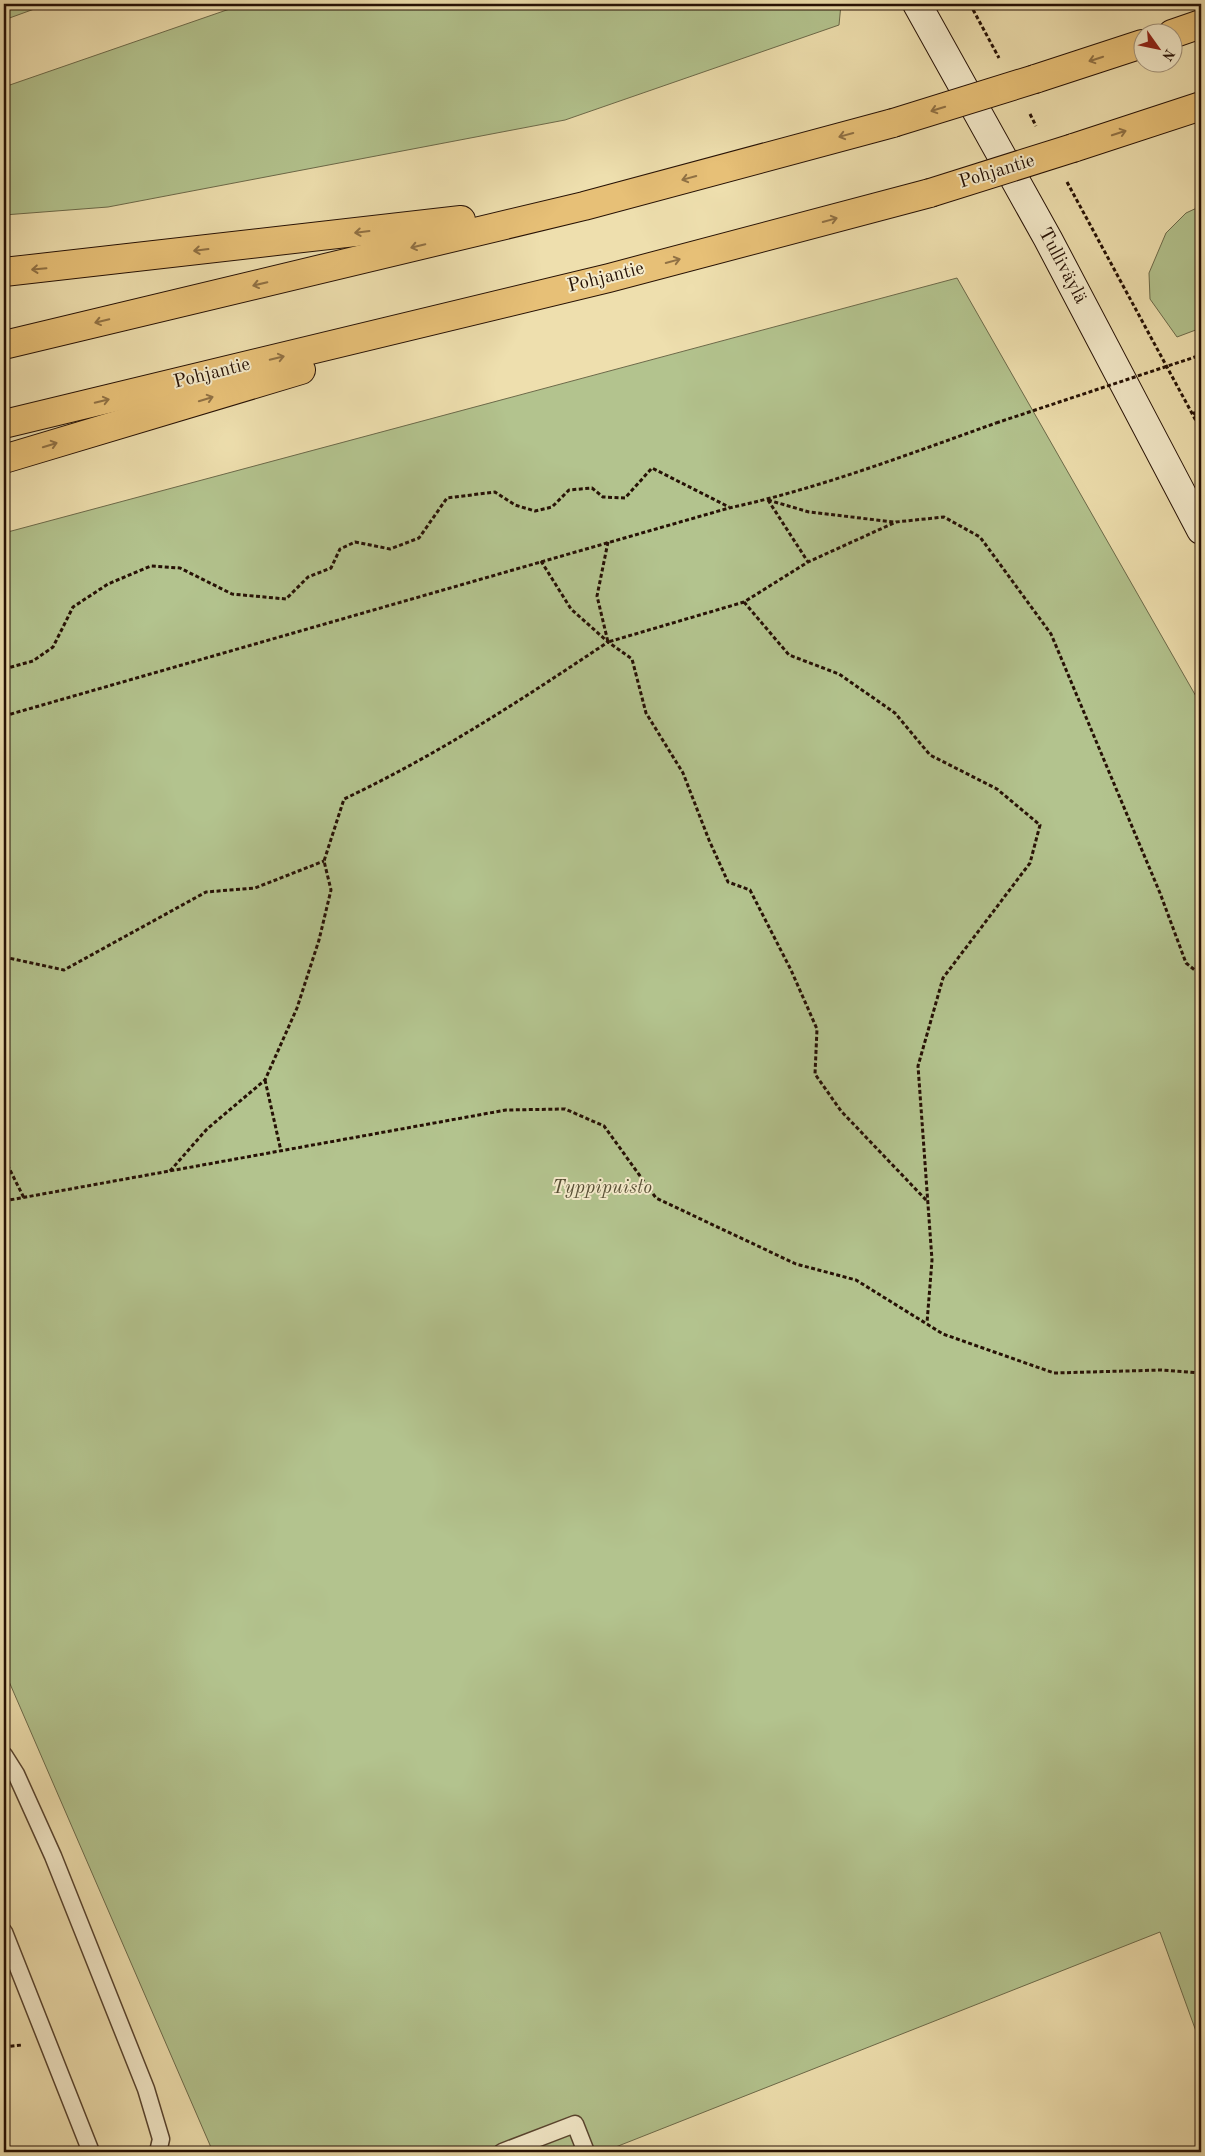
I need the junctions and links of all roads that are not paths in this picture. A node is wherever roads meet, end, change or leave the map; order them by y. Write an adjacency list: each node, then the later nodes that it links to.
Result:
1 (917, 4): 12 (main road, Tulliväylä)
2 (1201, 24): 3 (highway)
3 (1182, 31)
4 (1132, 47): 6 (highway, one-way to 6, bridge)
5 (1201, 106): 8 (highway, Pohjantie, one-way to 5, bridge)
6 (584, 206): 7 (highway, one-way to 7); 9 (highway, one-way to 9)
7 (4, 272)
8 (609, 278): 10 (highway, Pohjantie, one-way to 8); 11 (highway, one-way to 8)
9 (4, 345)
10 (4, 424)
11 (4, 459)
12 (1201, 530)
13 (4, 1755): 16 (lane)
14 (4, 1932): 15 (lane)
15 (91, 2152)
16 (158, 2152)
17 (502, 2152): 18 (lane)
18 (586, 2152)

